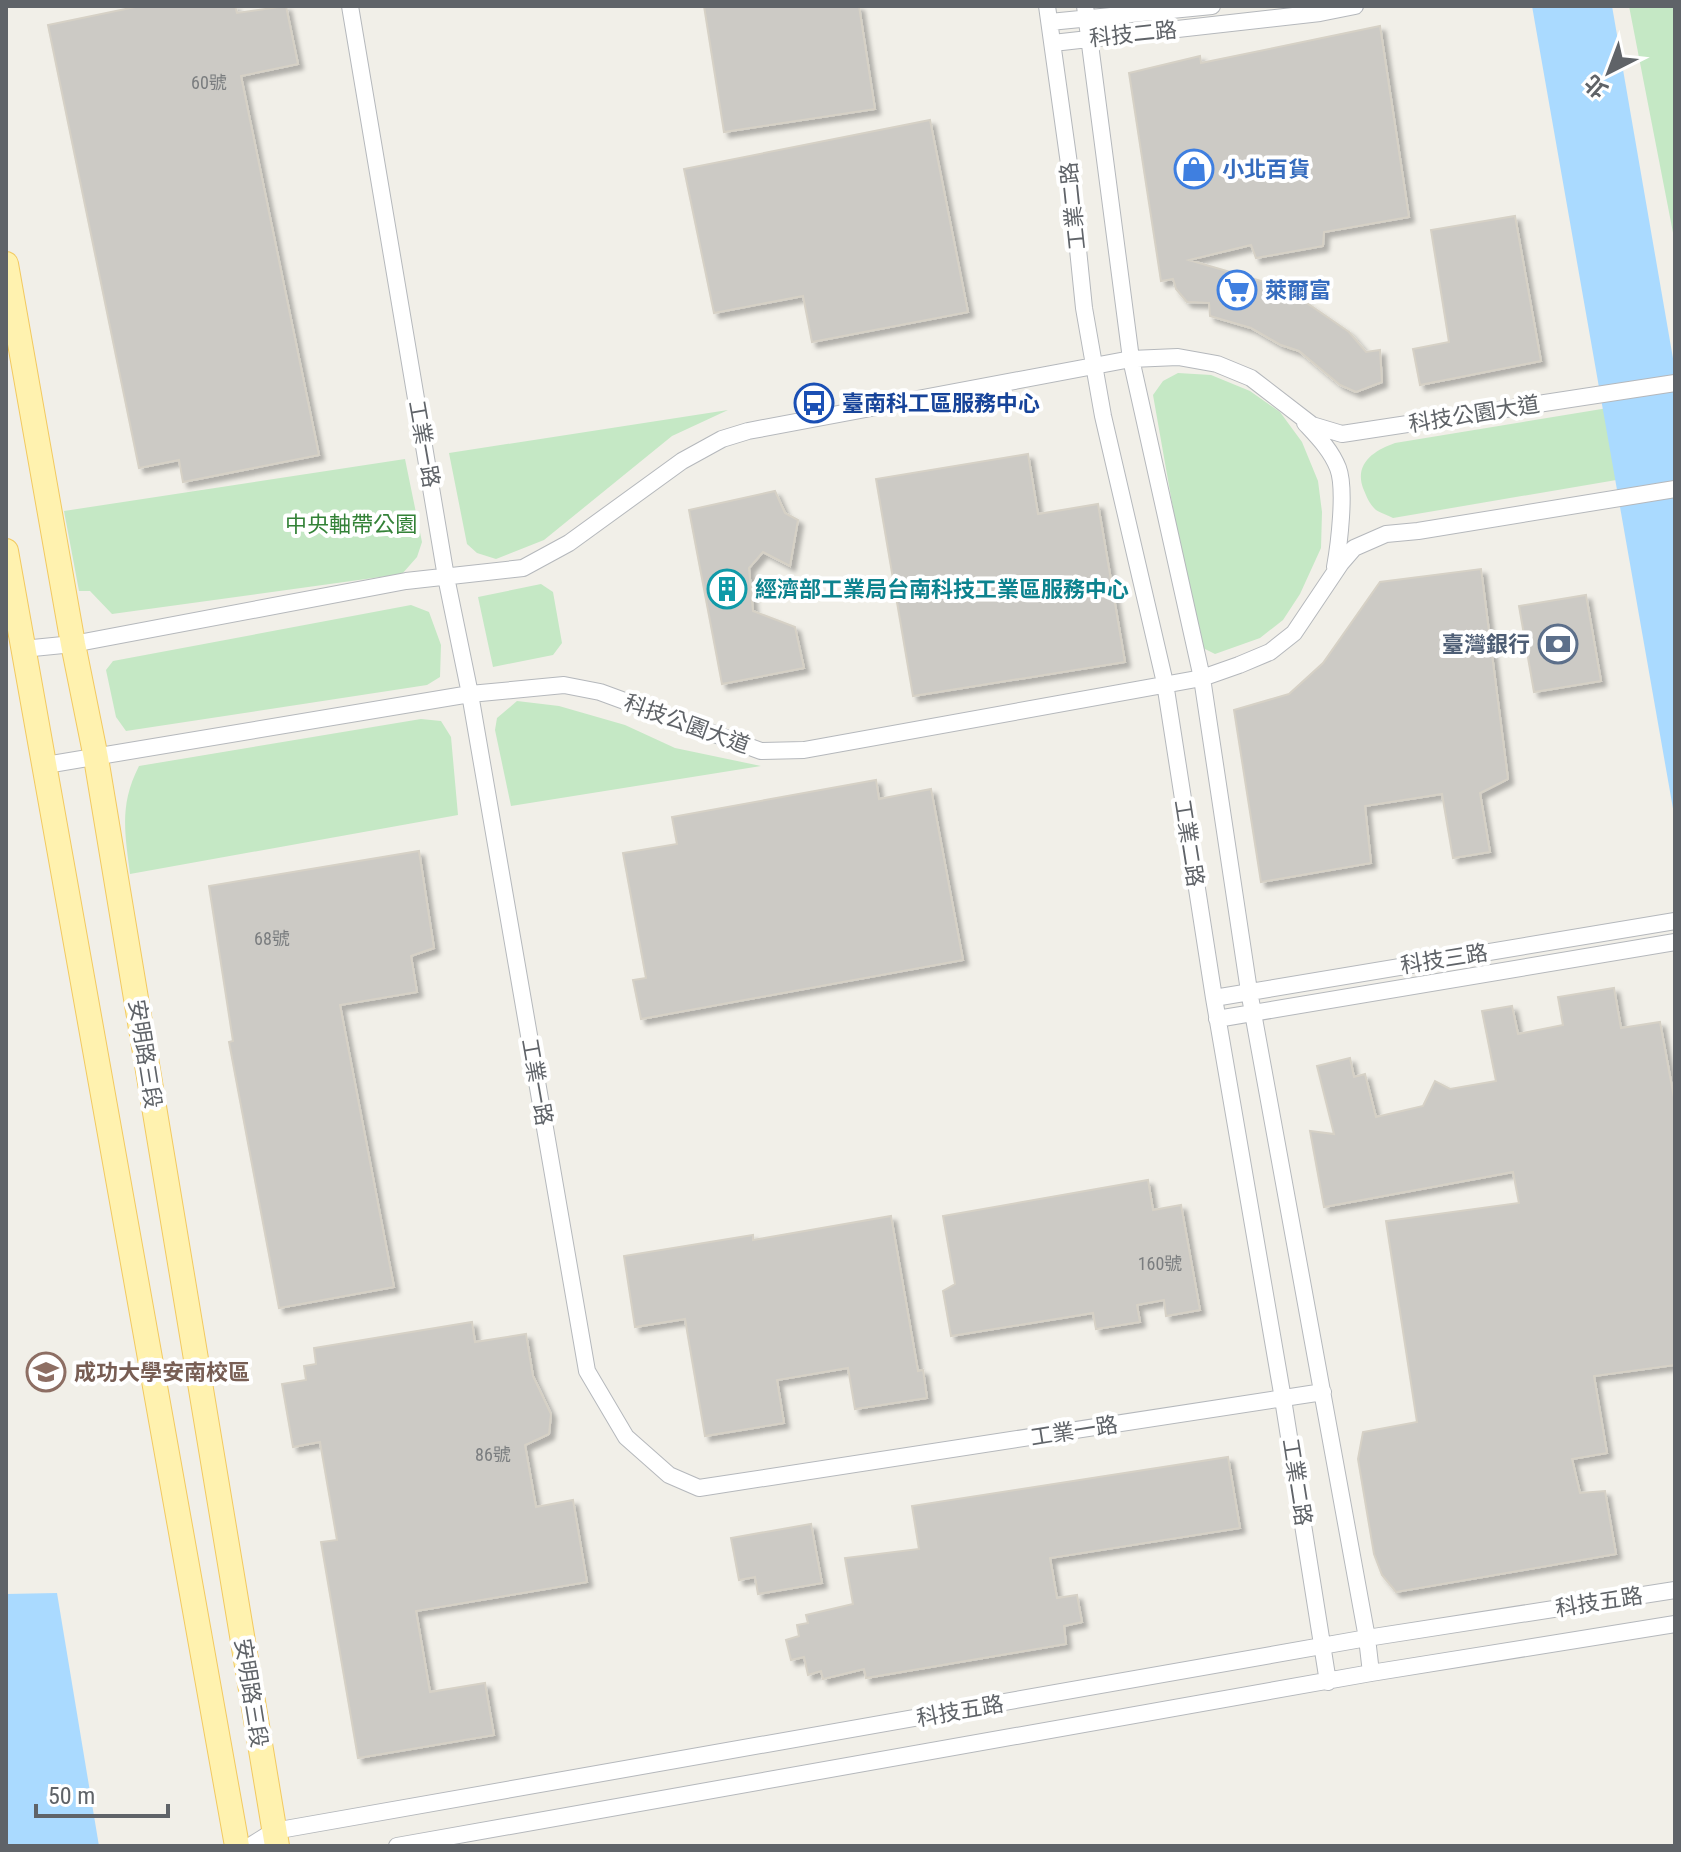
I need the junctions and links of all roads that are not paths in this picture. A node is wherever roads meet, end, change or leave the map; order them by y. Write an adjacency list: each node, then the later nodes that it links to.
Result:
1 (350, 6): 16 (street, 工業一路)
2 (1212, 6): 4 (street, 科技二路)
3 (1355, 6): 6 (street, 科技二路)
4 (1086, 13): 5 (street, 科技二路); 6 (street, 工業二路)
5 (1048, 14): 7 (street, 工業二路)
6 (1091, 38): 7 (street, 科技二路); 9 (street, 工業二路)
7 (1053, 43): 10 (street, 工業二路)
8 (6, 264): 17 (main road, 安明路三段)
9 (1131, 359): 10 (street, 科技公園大道); 12 (street, 科技公園大道); 19 (street, 工業二路)
10 (1095, 366): 16 (street, 科技公園大道); 20 (street, 工業二路)
11 (1675, 383): 12 (street, 科技公園大道)
12 (1282, 399): 15 (street, 科技公園大道)
13 (1675, 489): 15 (street, 科技公園大道)
14 (6, 551): 18 (main road, 安明路三段)
15 (1335, 573): 19 (street, 科技公園大道)
16 (446, 577): 17 (street, 科技公園大道); 21 (street, 工業一路)
17 (73, 644): 18 (street, 科技公園大道); 22 (main road, 安明路三段)
18 (23, 649): 23 (main road, 安明路三段)
19 (1202, 678): 20 (street, 科技公園大道); 26 (street, 工業二路)
20 (1165, 683): 21 (street, 科技公園大道); 27 (street, 工業二路)
21 (470, 694): 22 (street, 科技公園大道); 31 (street, 工業一路)
22 (96, 758): 23 (street, 科技公園大道); 38 (main road, 安明路三段)
23 (46, 765): 39 (main road, 安明路三段)
24 (1675, 921): 26 (street, 科技三路)
25 (1675, 942): 28 (street, 科技三路)
26 (1249, 991): 27 (street, 科技三路); 28 (street, 工業二路)
27 (1214, 998): 29 (street, 工業二路)
28 (1254, 1012): 29 (street, 科技三路); 30 (street, 工業二路)
29 (1217, 1019): 31 (street, 工業二路)
30 (1323, 1392): 31 (street, 工業一路); 34 (street, 工業二路)
31 (1283, 1399): 35 (street, 工業二路)
32 (1675, 1590): 34 (street, 科技五路)
33 (1675, 1624): 36 (street, 科技五路)
34 (1367, 1638): 35 (street, 科技五路); 36 (street, 工業二路)
35 (1323, 1647): 37 (street, 工業二路); 38 (street, 科技五路)
36 (1371, 1673): 37 (street, 科技五路)
37 (1328, 1682): 41 (street, 科技五路)
38 (276, 1839): 40 (street, 科技五路)
39 (237, 1846)
40 (250, 1846)
41 (397, 1846)

